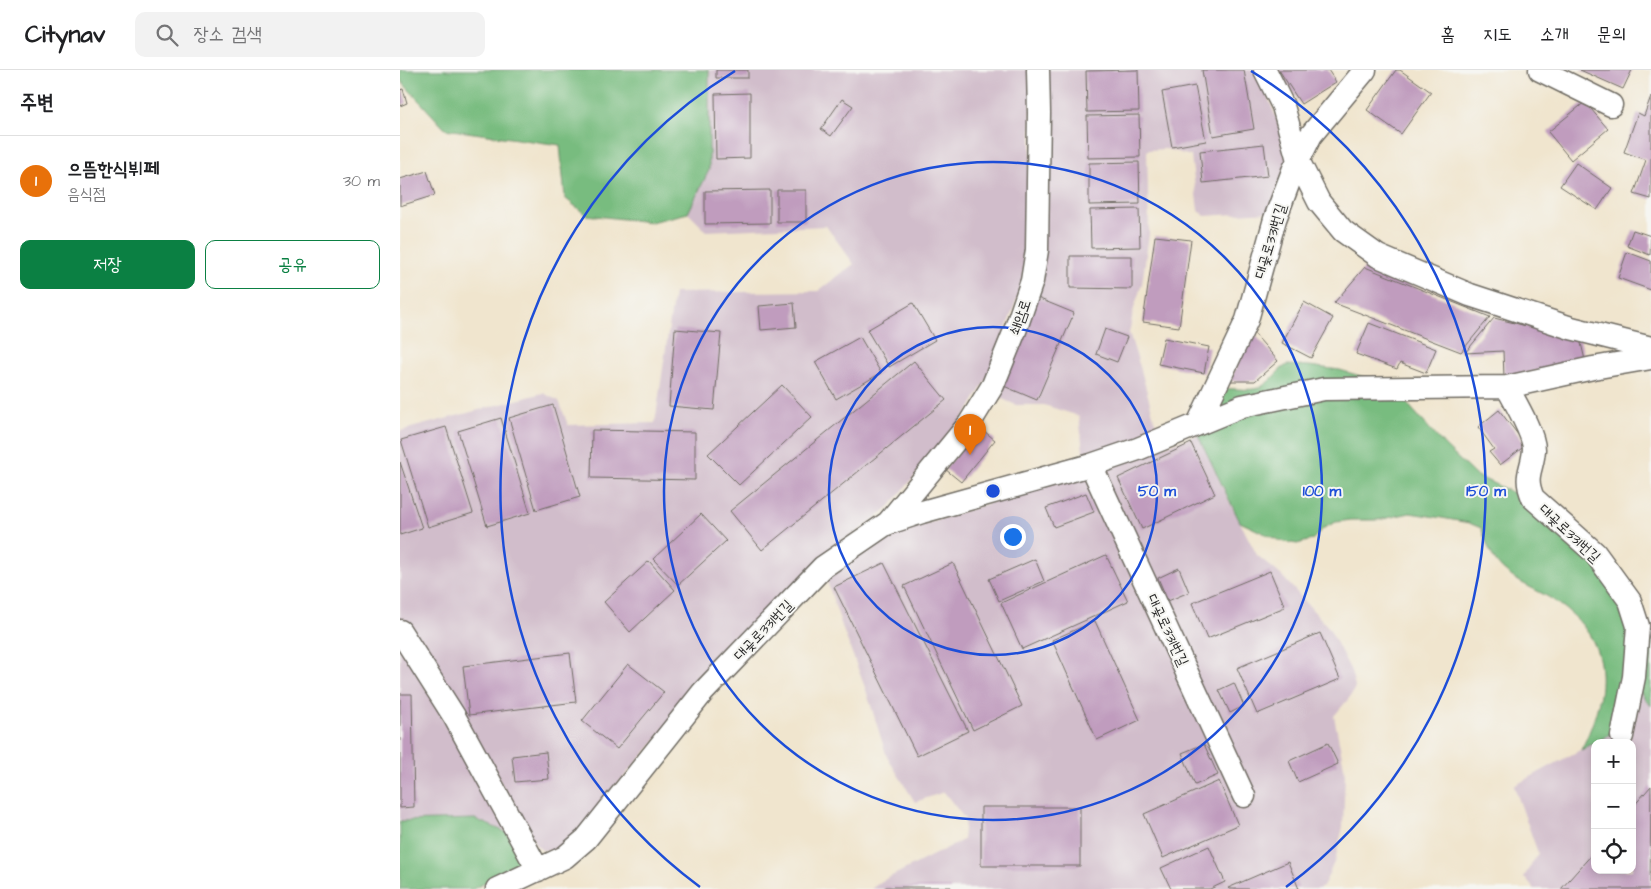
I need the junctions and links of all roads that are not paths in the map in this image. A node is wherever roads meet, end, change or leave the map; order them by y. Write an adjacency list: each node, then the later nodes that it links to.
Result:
1 (1038, 70): 12 (lane, 쇄암로)
2 (1265, 70): 6 (lane)
3 (1365, 70): 6 (lane, 대곶로331번길)
4 (1540, 70): 5 (lane)
5 (1611, 105)
6 (1298, 160): 7 (lane); 10 (lane, 대곶로331번길)
7 (1651, 348)
8 (1651, 358): 9 (lane, 대곶로331번길)
9 (1507, 387): 10 (lane, 대곶로331번길); 14 (lane, 대곶로331번길)
10 (1198, 424): 11 (lane, 대곶로331번길)
11 (1091, 464): 12 (lane, 대곶로331번길); 15 (lane, 대곶로331번길)
12 (886, 524): 16 (lane, 대곶로331번길)
13 (400, 631): 16 (lane)
14 (1622, 736)
15 (1244, 796)
16 (538, 870): 17 (lane, 대곶로331번길)
17 (497, 889)

